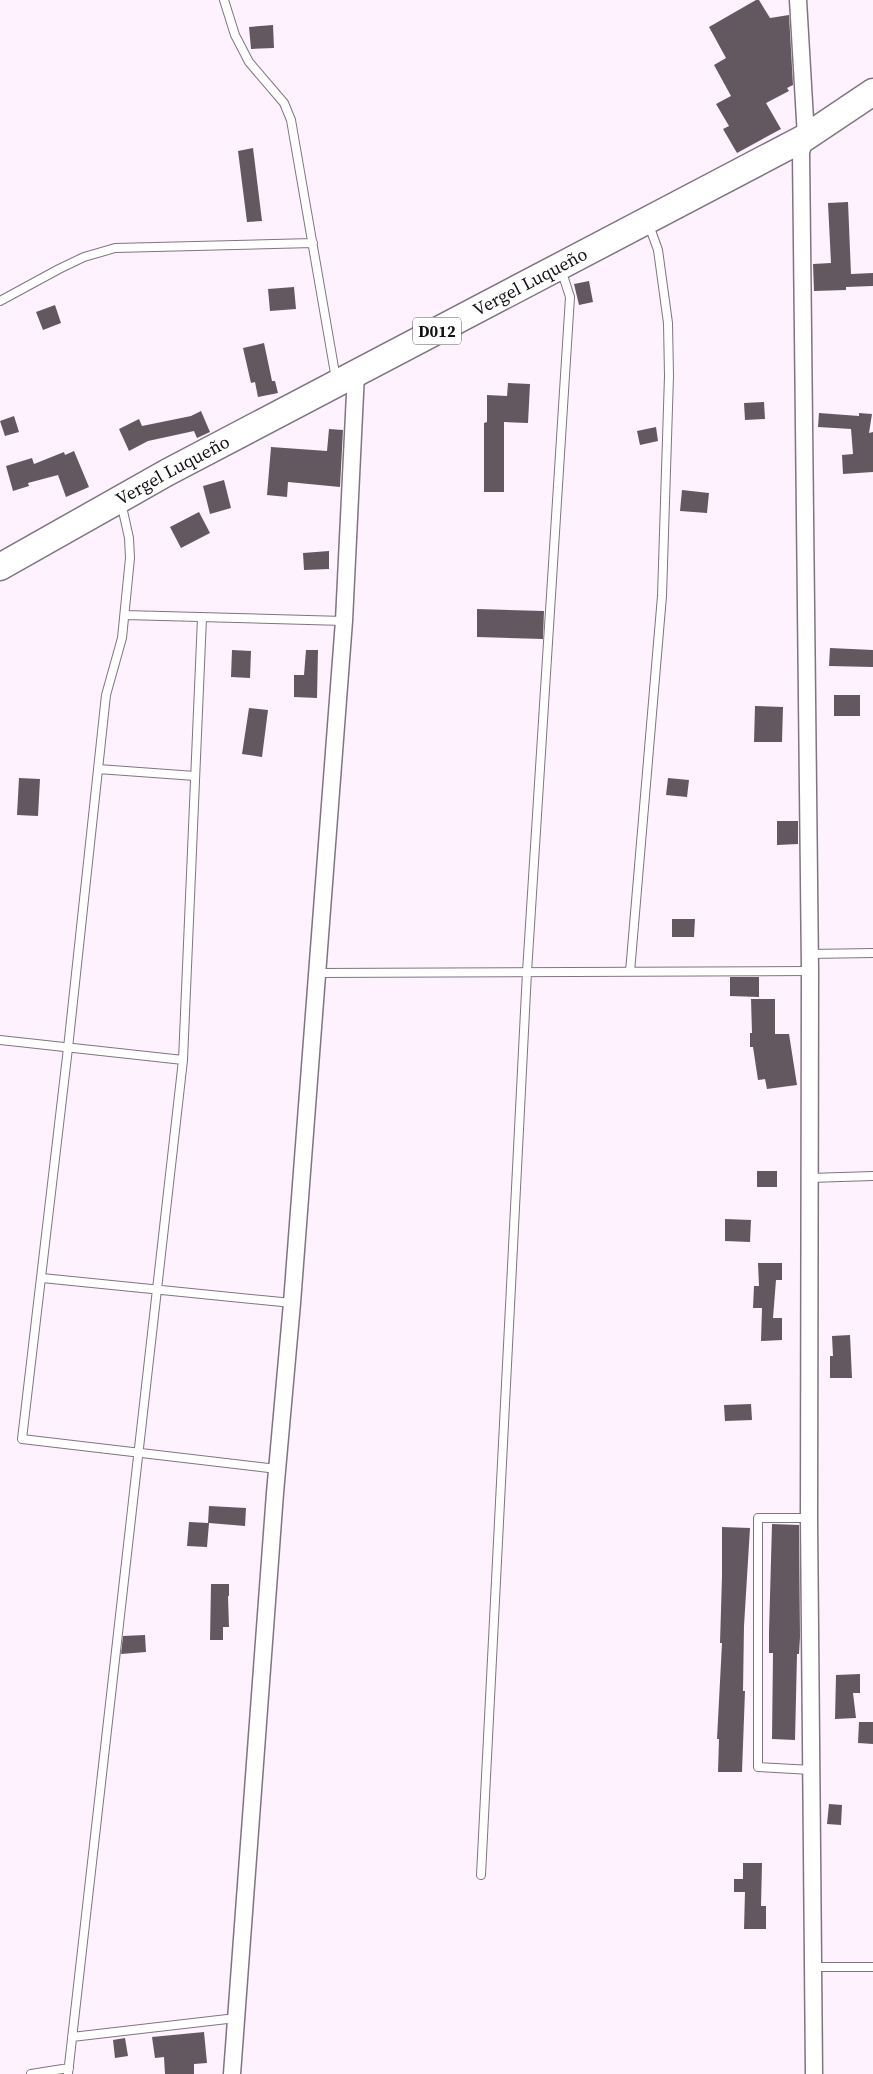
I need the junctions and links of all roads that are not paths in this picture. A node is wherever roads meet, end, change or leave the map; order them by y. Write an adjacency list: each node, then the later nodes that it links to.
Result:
1 (224, 0): 6 (lane)
2 (798, 0): 4 (street)
3 (873, 92): 4 (main road, Vergel Luqueño / D012)
4 (806, 137): 5 (main road, Vergel Luqueño / D012); 18 (street)
5 (647, 220): 7 (main road, Vergel Luqueño / D012); 22 (lane)
6 (313, 243): 8 (lane); 9 (lane)
7 (560, 266): 9 (main road, Vergel Luqueño / D012); 21 (lane)
8 (0, 301)
9 (346, 378): 10 (main road, Vergel Luqueño / D012); 14 (street)
10 (121, 500): 11 (main road, Vergel Luqueño / D012); 12 (lane)
11 (0, 567)
12 (125, 615): 13 (lane); 15 (lane)
13 (202, 618): 14 (lane); 16 (lane)
14 (344, 620): 20 (street)
15 (98, 769): 16 (lane); 24 (lane)
16 (195, 776): 25 (lane)
17 (873, 952): 18 (lane)
18 (809, 954): 19 (street)
19 (810, 971): 22 (lane); 27 (street)
20 (318, 972): 21 (lane); 30 (street)
21 (527, 972): 22 (lane); 35 (lane)
22 (630, 972)
23 (0, 1040): 24 (lane)
24 (68, 1048): 25 (lane); 28 (lane)
25 (183, 1060): 29 (lane)
26 (873, 1176): 27 (lane)
27 (809, 1178): 33 (street)
28 (42, 1278): 29 (lane); 31 (lane)
29 (157, 1289): 30 (lane); 31 (lane)
30 (292, 1303): 32 (street)
31 (138, 1453): 32 (lane); 39 (lane)
32 (277, 1469): 38 (street)
33 (810, 1518): 34 (street); 34 (lane)
34 (812, 1770): 36 (street)
35 (480, 1875)
36 (814, 1967): 37 (lane); 43 (street)
37 (873, 1967)
38 (237, 2018): 39 (lane); 42 (street)
39 (72, 2037): 40 (lane)
40 (69, 2071): 41 (lane)
41 (31, 2074)
42 (232, 2074)
43 (814, 2074)

